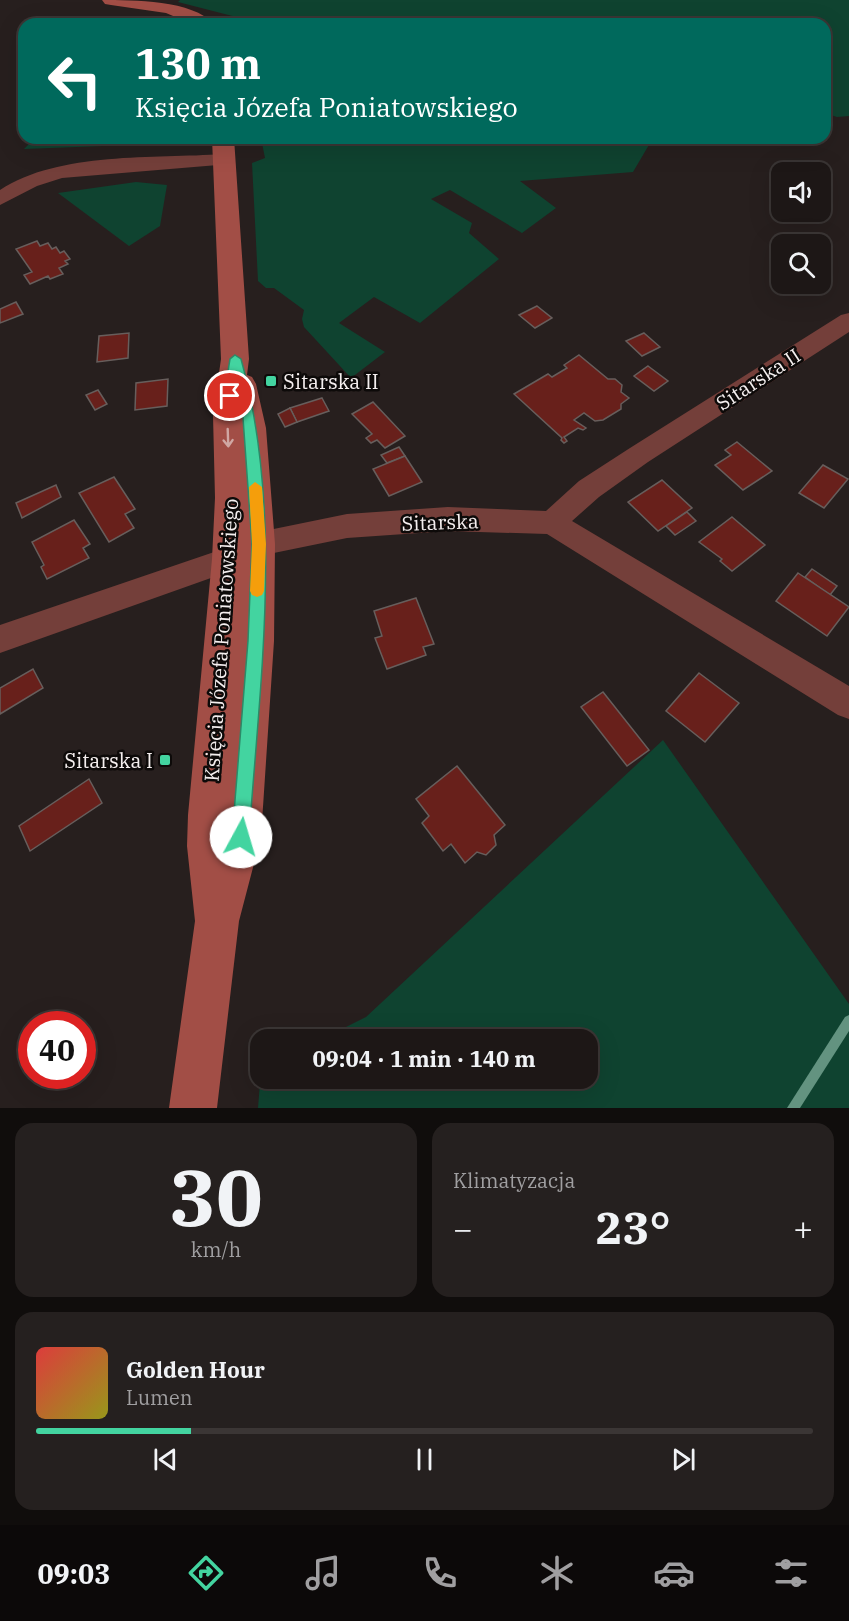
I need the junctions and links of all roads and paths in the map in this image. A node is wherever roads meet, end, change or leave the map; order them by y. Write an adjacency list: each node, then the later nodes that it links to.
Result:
1 (111, 0): 2 (street)
2 (194, 18)
3 (223, 157): 4 (street); 7 (street, Księcia Józefa Poniatowskiego)
4 (0, 199)
5 (849, 321): 6 (street, Sitarska II)
6 (552, 522): 7 (street, Sitarska); 9 (street, Sitarska)
7 (244, 551): 8 (street, Sitarska); 10 (street, Księcia Józefa Poniatowskiego)
8 (0, 639)
9 (847, 697)
10 (193, 1108)

